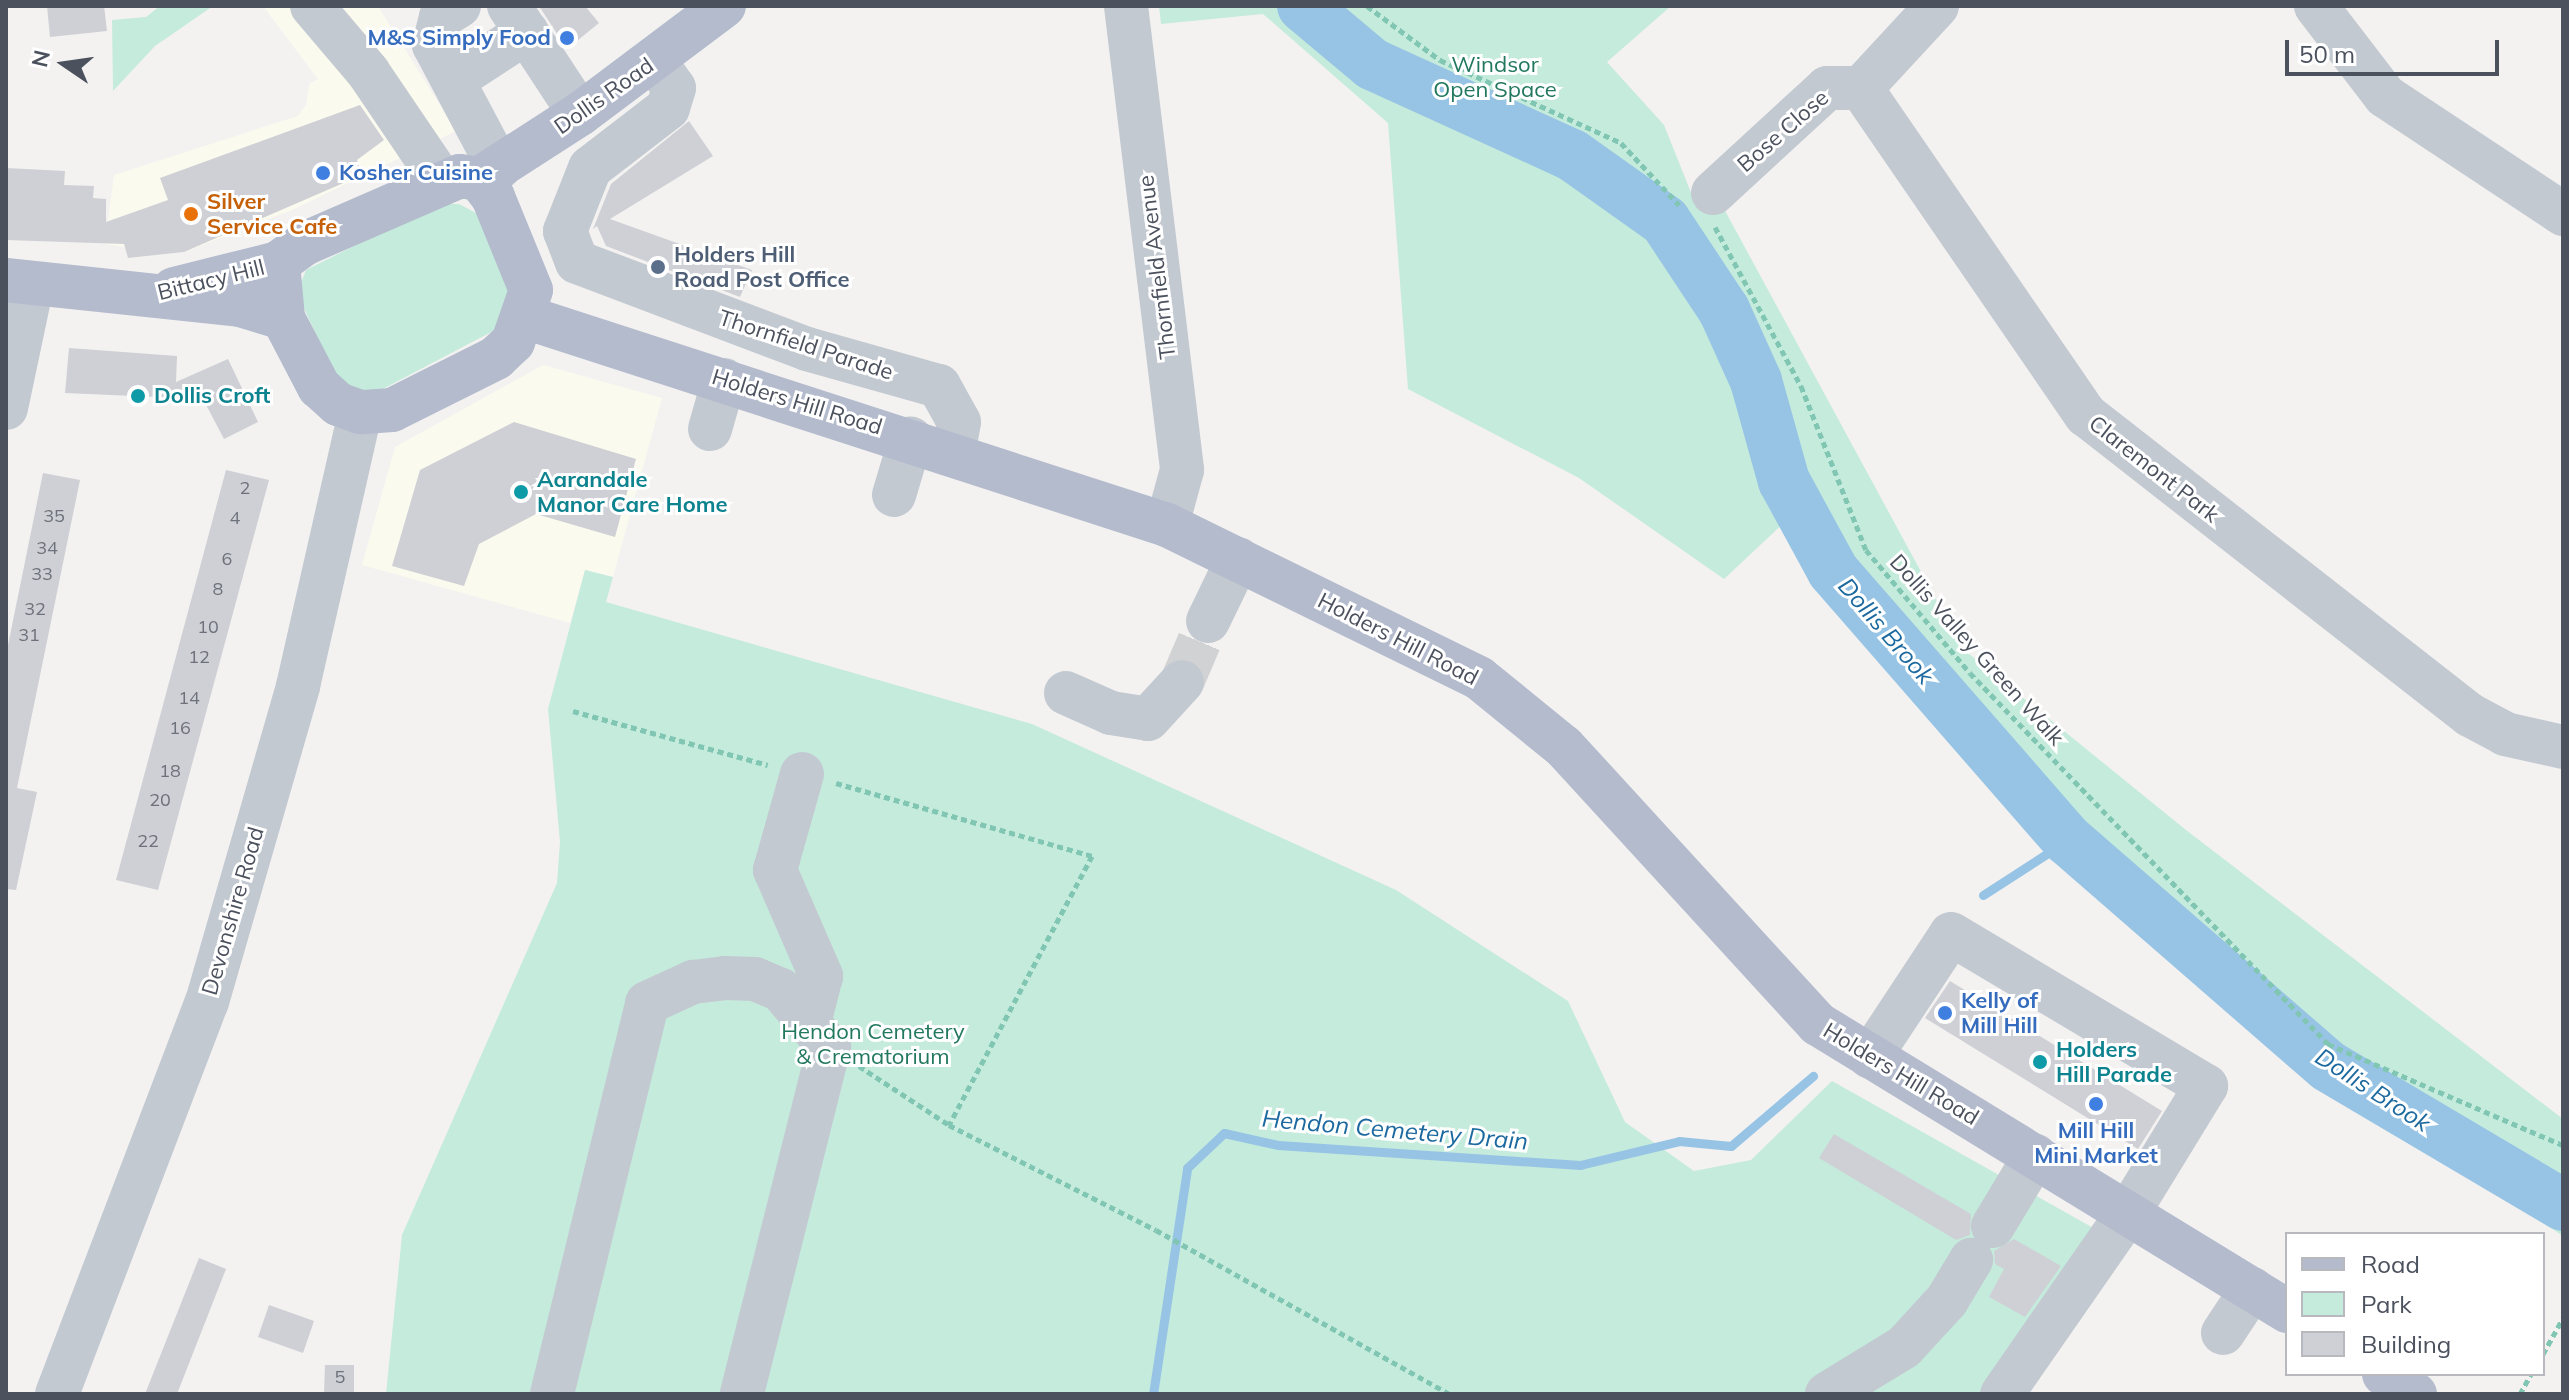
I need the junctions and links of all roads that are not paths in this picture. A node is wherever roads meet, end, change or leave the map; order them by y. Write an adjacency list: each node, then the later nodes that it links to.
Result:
1 (312, 6): 12 (street)
2 (459, 6): 9 (street)
3 (724, 6): 8 (main road, Dollis Road)
4 (1126, 6): 27 (street, Thornfield Avenue)
5 (1937, 6): 10 (street)
6 (2316, 6): 14 (street)
7 (518, 19): 9 (street); 11 (street)
8 (655, 61): 11 (main road, Dollis Road); 25 (street, Thornfield Parade)
9 (453, 80): 12 (street)
10 (1861, 88): 13 (street, Bose Close); 32 (street, Claremont Park)
11 (580, 114): 12 (main road, Dollis Road)
12 (473, 176): 15 (main road); 18 (main road)
13 (1706, 208)
14 (2563, 214)
15 (278, 263): 17 (main road, Bittacy Hill); 19 (main road)
16 (19, 282): 17 (main road, Bittacy Hill); 21 (street)
17 (145, 297): 19 (main road, Bittacy Hill)
18 (525, 317): 20 (main road, Holders Hill Road); 22 (main road)
19 (283, 318): 22 (main road)
20 (724, 380): 23 (street); 24 (main road, Holders Hill Road)
21 (6, 408)
22 (360, 412): 41 (street, Devonshire Road)
23 (710, 429)
24 (911, 438): 25 (main road, Holders Hill Road); 26 (street)
25 (954, 451): 27 (main road, Holders Hill Road)
26 (894, 495)
27 (1167, 525): 28 (main road, Holders Hill Road)
28 (1238, 559): 29 (street); 35 (main road, Holders Hill Road)
29 (1208, 621)
30 (1182, 682): 31 (street)
31 (1066, 693)
32 (2563, 747)
33 (802, 774): 34 (street)
34 (820, 1033): 42 (street); 43 (street)
35 (1870, 1057): 36 (main road, Holders Hill Road); 37 (street)
36 (2035, 1156): 37 (main road, Holders Hill Road); 44 (street)
37 (2130, 1210): 38 (main road, Holders Hill Road); 45 (street)
38 (2270, 1300): 39 (street)
39 (2223, 1333)
40 (2387, 1376): 46 (main road)
41 (57, 1394)
42 (552, 1394)
43 (742, 1394)
44 (1827, 1394)
45 (2002, 1394)
46 (2415, 1394)

